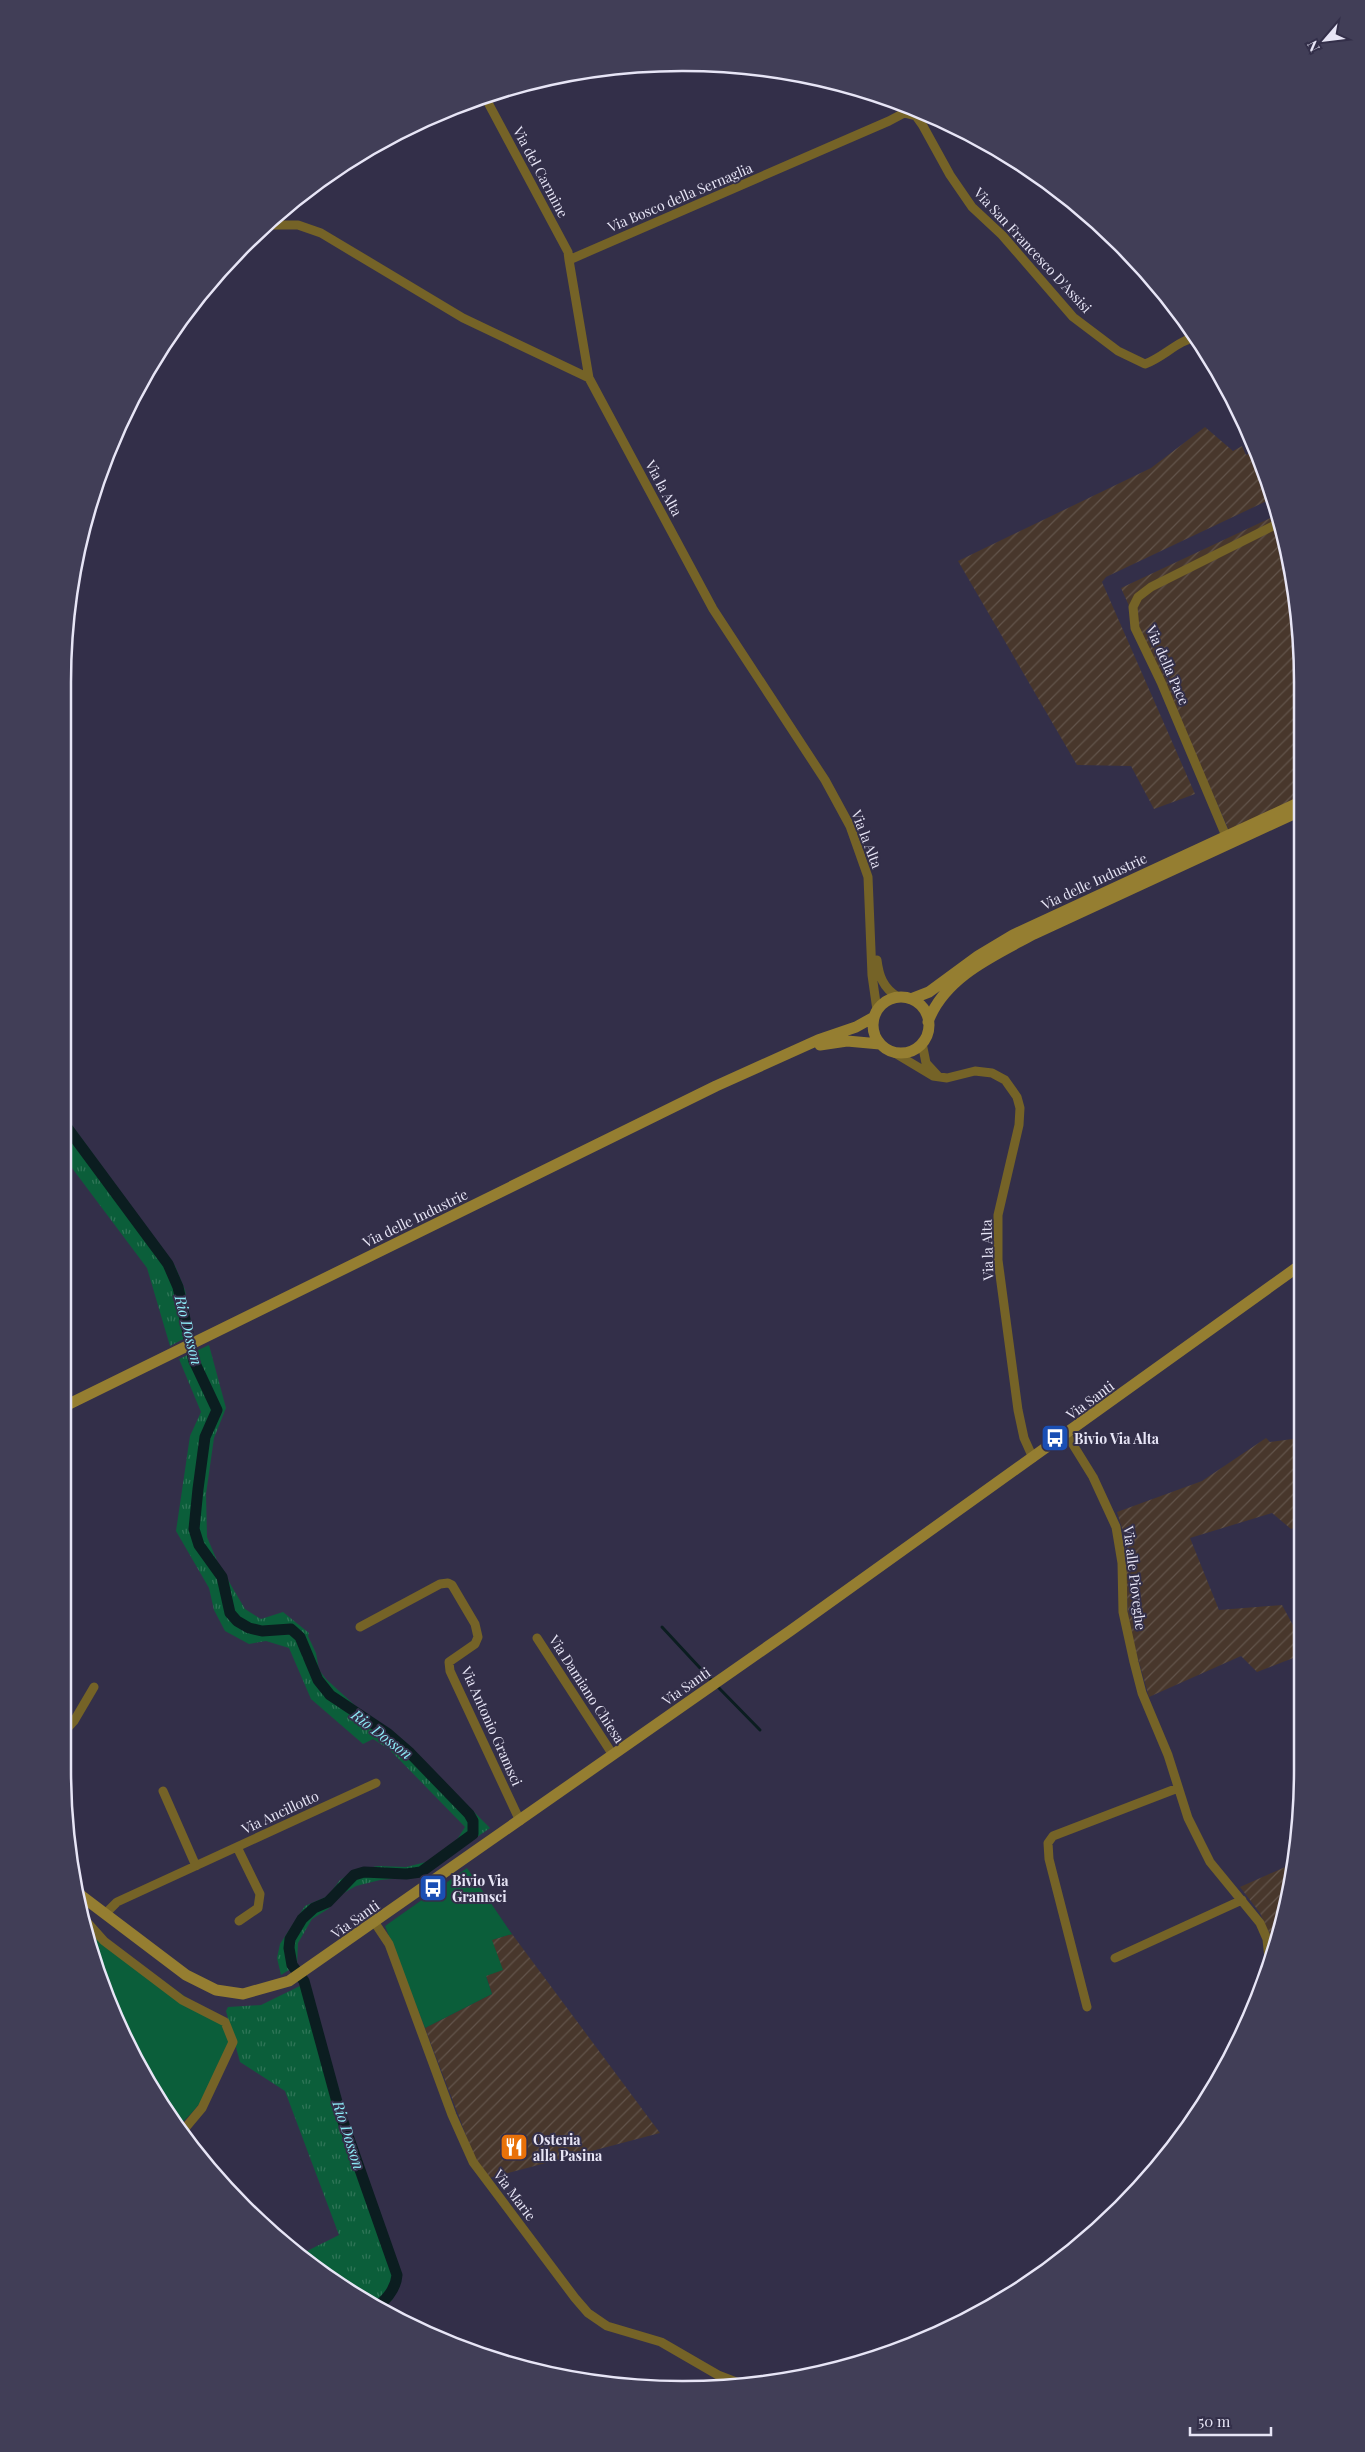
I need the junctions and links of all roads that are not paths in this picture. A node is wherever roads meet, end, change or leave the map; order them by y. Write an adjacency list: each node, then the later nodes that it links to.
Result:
1 (489, 103): 5 (street, Via del Carmine)
2 (901, 112): 5 (street, Via Bosco della Sernaglia)
3 (918, 119): 6 (street, Via San Francesco D'Assisi)
4 (277, 225): 7 (street)
5 (569, 260): 7 (street)
6 (1188, 339)
7 (589, 378): 12 (street, Via la Alta)
8 (1273, 526): 11 (street, Via della Pace)
9 (1294, 805): 11 (main road, Via delle Industrie)
10 (1294, 814): 16 (main road, Via delle Industrie)
11 (1226, 836): 14 (main road, Via delle Industrie)
12 (871, 928): 13 (street); 15 (street)
13 (898, 997): 14 (main road); 15 (main road)
14 (911, 999): 16 (main road)
15 (876, 1013): 18 (main road); 20 (main road, Via delle Industrie)
16 (928, 1022): 17 (main road)
17 (922, 1043): 19 (main road); 21 (street)
18 (880, 1044): 19 (main road); 20 (main road, Via delle Industrie)
19 (893, 1052): 21 (street)
20 (780, 1056): 23 (main road, Via delle Industrie)
21 (940, 1077): 25 (street, Via la Alta)
22 (1294, 1270): 24 (main road, Via Santi)
23 (71, 1404)
24 (1066, 1435): 25 (main road, Via Santi); 32 (street, Via alle Pioveghe)
25 (1033, 1458): 30 (main road, Via Santi)
26 (360, 1627): 34 (street, Via Antonio Gramsci)
27 (537, 1638): 30 (street, Via Damiano Chiesa)
28 (94, 1687): 29 (street)
29 (71, 1724)
30 (613, 1755): 34 (main road, Via Santi)
31 (376, 1783): 35 (street, Via Ancillotto)
32 (1178, 1788): 38 (street, Via alle Pioveghe); 45 (street)
33 (163, 1791): 36 (street)
34 (520, 1821): 41 (main road, Via Santi)
35 (237, 1847): 36 (street, Via Ancillotto); 40 (street)
36 (196, 1866): 39 (street, Via Ancillotto)
37 (85, 1899): 39 (main road, Via Santi)
38 (1242, 1900): 43 (street, Via alle Pioveghe); 44 (street)
39 (106, 1913): 41 (main road, Via Santi)
40 (239, 1921)
41 (375, 1923): 47 (street, Via Marie)
42 (92, 1927): 46 (street)
43 (1268, 1944)
44 (1116, 1958)
45 (1087, 2007)
46 (187, 2126)
47 (727, 2379)

